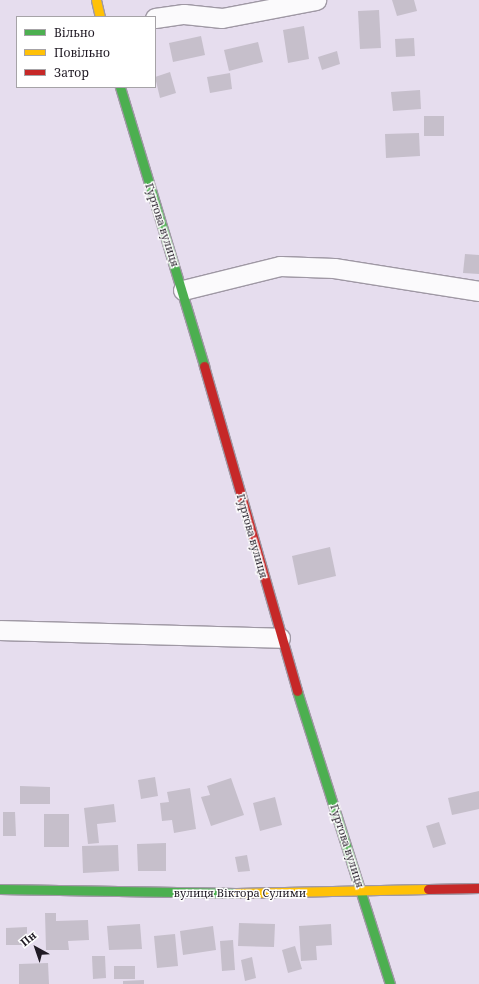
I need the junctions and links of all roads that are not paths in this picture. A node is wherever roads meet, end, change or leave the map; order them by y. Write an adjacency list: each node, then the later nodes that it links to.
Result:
1 (96, 0): 3 (street)
2 (316, 0): 4 (street)
3 (100, 16)
4 (156, 18)
5 (120, 88): 6 (street, Гуртова вулиця)
6 (184, 290): 7 (street); 9 (street, Гуртова вулиця)
7 (479, 291)
8 (0, 630): 9 (street)
9 (280, 638): 12 (street, Гуртова вулиця)
10 (479, 888): 12 (street, вулиця Віктора Сулими)
11 (0, 889): 12 (street, вулиця Віктора Сулими)
12 (362, 892): 13 (street, Гуртова вулиця)
13 (390, 984)

